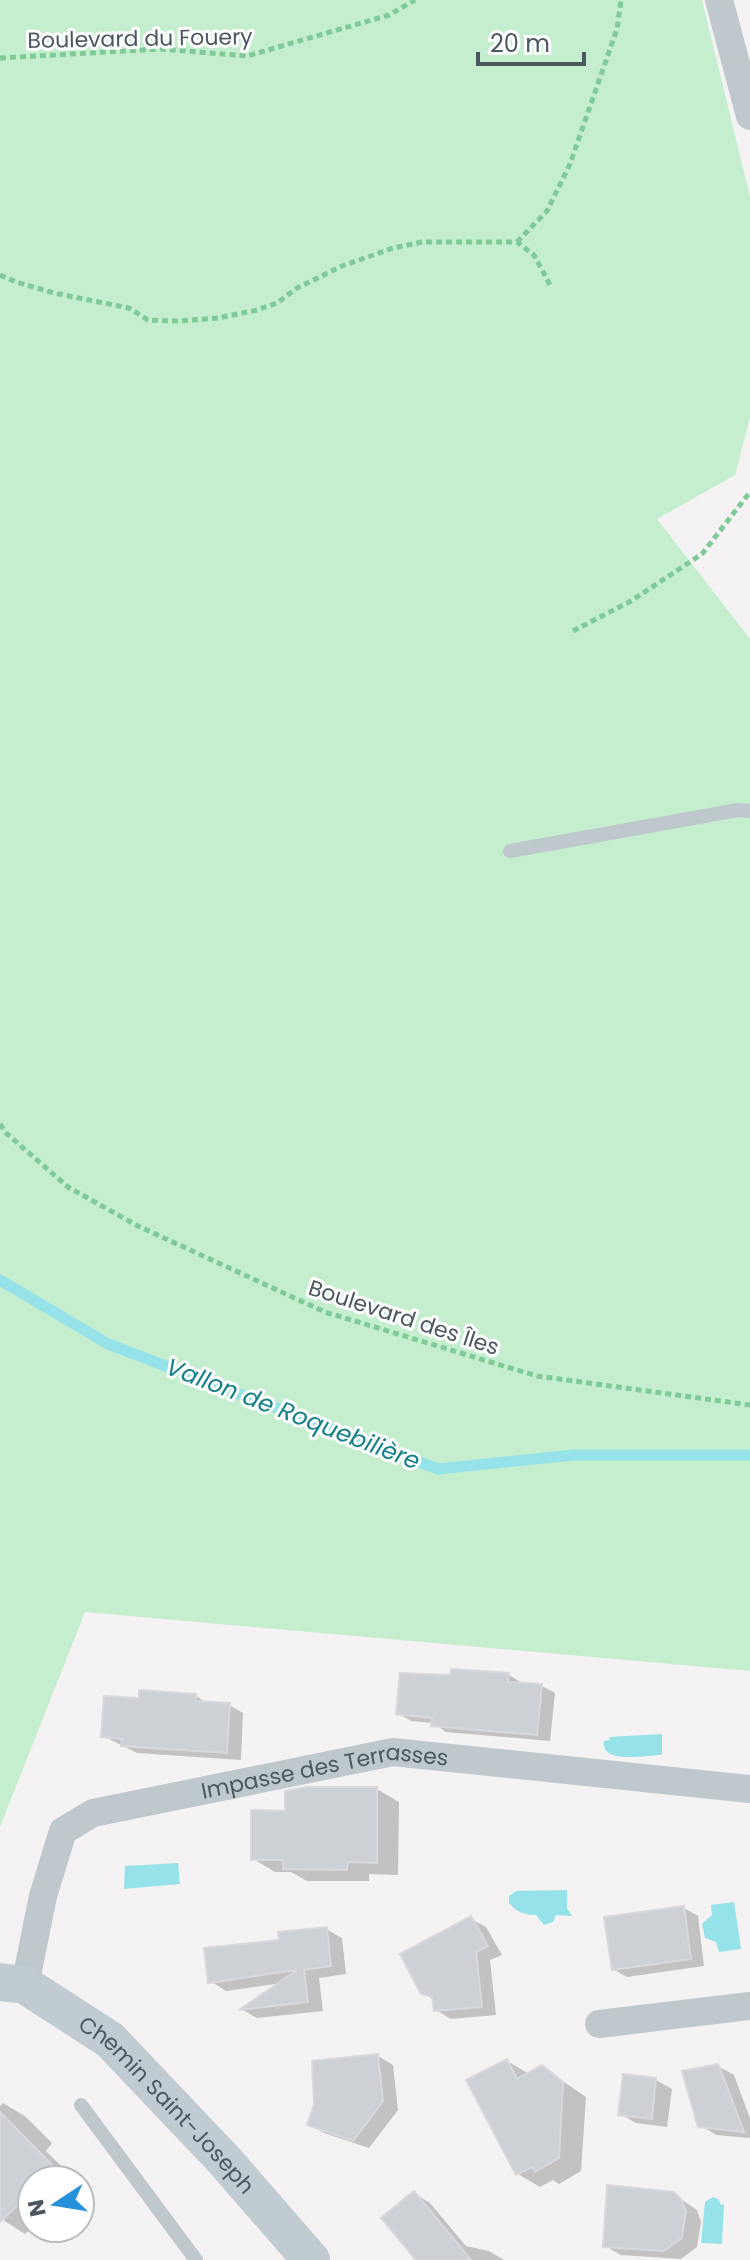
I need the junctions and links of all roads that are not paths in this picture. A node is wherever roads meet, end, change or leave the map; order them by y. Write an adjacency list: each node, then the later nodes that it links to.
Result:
1 (719, 0): 2 (street)
2 (750, 116)
3 (750, 811): 4 (lane)
4 (510, 851)
5 (750, 1789): 6 (street, Impasse des Terrasses)
6 (12, 1984): 11 (main road, Chemin Saint-Joseph)
7 (750, 2006): 8 (street)
8 (599, 2024)
9 (81, 2105): 10 (lane)
10 (196, 2260)
11 (311, 2260)

